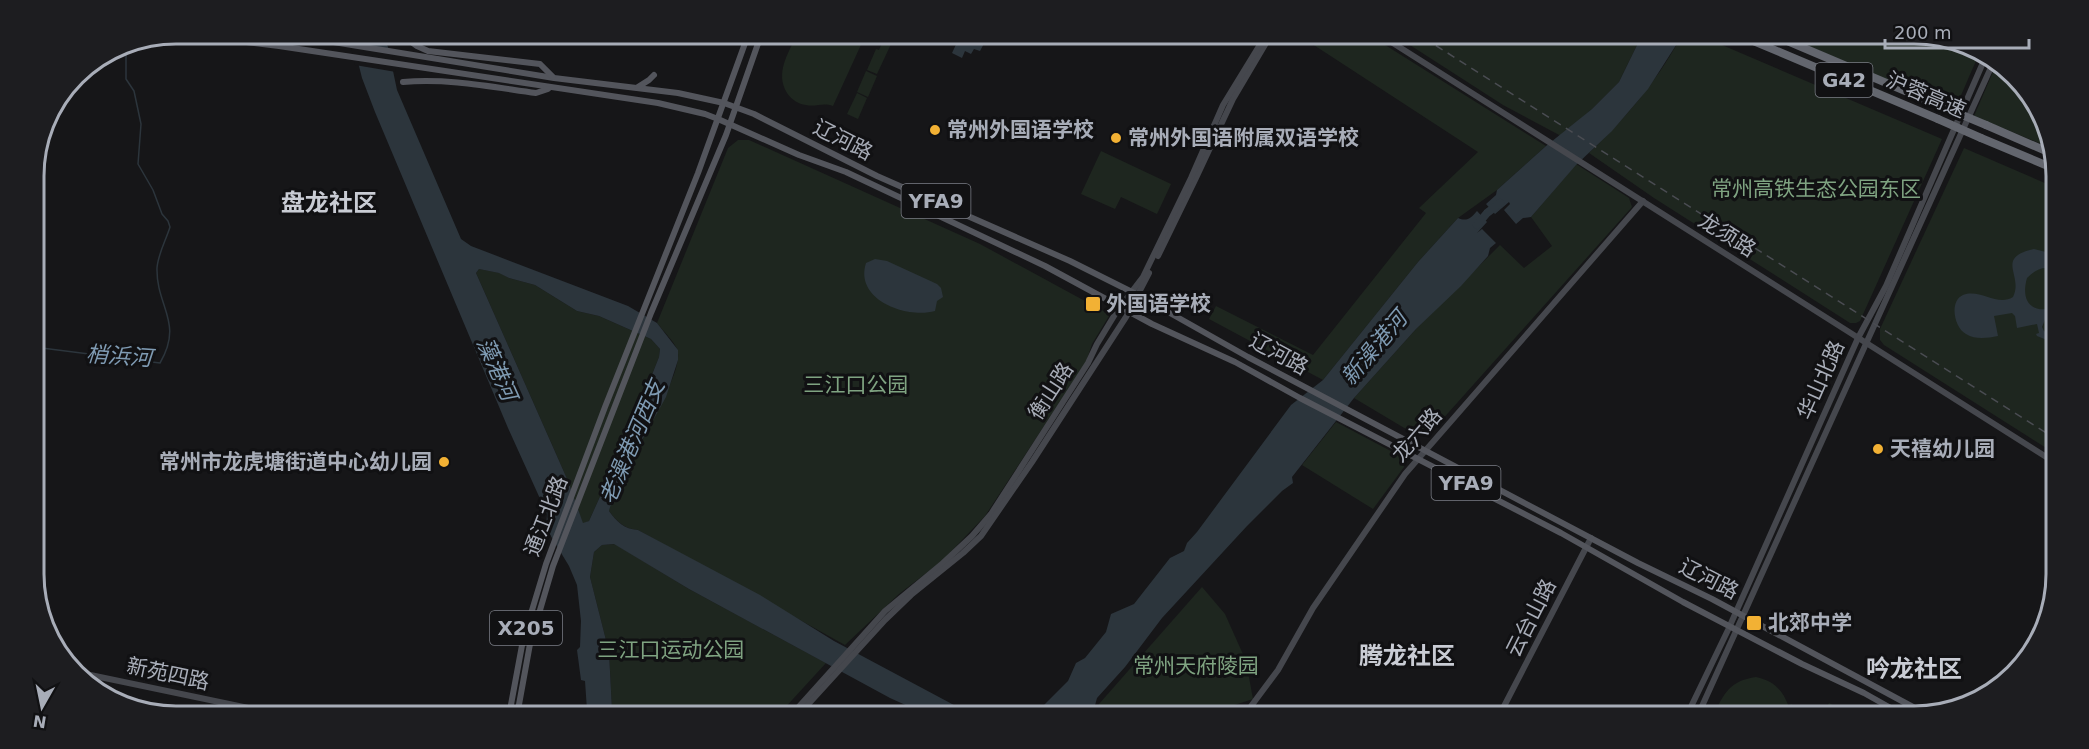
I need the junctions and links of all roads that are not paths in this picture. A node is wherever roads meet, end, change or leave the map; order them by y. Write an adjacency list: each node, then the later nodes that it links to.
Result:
1 (263, 44): 15 (main road, YFA9)
2 (335, 44): 13 (main road, YFA9)
3 (414, 44): 13 (main road)
4 (745, 44): 18 (main road)
5 (758, 44): 19 (main road)
6 (1260, 44): 25 (street, 衡山路)
7 (1265, 44): 25 (street, 衡山路)
8 (1394, 44): 24 (street, 龙须路)
9 (1760, 44): 23 (highway, 沪蓉高速 / G42, bridge)
10 (1794, 44): 22 (highway, 沪蓉高速 / G42, bridge)
11 (1983, 63): 29 (street, 华山北路)
12 (1990, 69): 31 (street, 华山北路)
13 (554, 78): 16 (main road, YFA9)
14 (403, 82): 15 (main road)
15 (551, 88): 20 (main road, YFA9)
16 (636, 88): 17 (main road, YFA9); 17 (main road)
17 (663, 91): 18 (main road, YFA9)
18 (723, 103): 19 (main road, YFA9); 20 (main road)
19 (736, 107): 21 (main road); 25 (main road, 辽河路 / YFA9)
20 (718, 119): 21 (main road, YFA9); 28 (main road)
21 (729, 124): 26 (main road, 辽河路 / YFA9); 28 (main road)
22 (2043, 150)
23 (2045, 165)
24 (1643, 201): 29 (street, 龙须路); 32 (street, 龙六路)
25 (1135, 293): 26 (street, 衡山路); 27 (street, 衡山路); 32 (main road, 辽河路 / YFA9)
26 (1122, 307): 27 (main road, 辽河路 / YFA9); 41 (street, 衡山路)
27 (1129, 311): 34 (main road, 辽河路 / YFA9); 41 (street, 衡山路)
28 (647, 312): 30 (main road)
29 (1858, 338): 31 (street, 龙须路); 37 (street, 华山北路)
30 (636, 341): 51 (main road, 通江北路 / X205); 52 (main road, 通江北路 / X205)
31 (1867, 343): 33 (street, 龙须路); 38 (street, 华山北路)
32 (1425, 450): 34 (street, 龙六路); 35 (main road, 辽河路 / YFA9)
33 (2046, 457)
34 (1418, 458): 36 (main road, 辽河路 / YFA9); 44 (street, 龙六路)
35 (1592, 537): 36 (street, 云台山路); 37 (main road, 辽河路 / YFA9)
36 (1586, 548): 39 (main road, 辽河路 / YFA9); 45 (street, 云台山路)
37 (1736, 612): 38 (main road, 辽河路 / YFA9); 39 (street, 华山北路)
38 (1743, 616): 40 (street, 华山北路); 49 (main road, 辽河路 / YFA9)
39 (1730, 626): 40 (main road, 辽河路 / YFA9); 46 (street, 华山北路)
40 (1737, 630): 47 (street, 华山北路); 48 (main road, 辽河路 / YFA9)
41 (855, 650): 42 (street, 衡山路)
42 (836, 670): 53 (street, 衡山路); 54 (street, 衡山路)
43 (92, 675): 50 (street, 新苑四路)
44 (1252, 705)
45 (1505, 705)
46 (1692, 705)
47 (1703, 705)
48 (1885, 705)
49 (1909, 705)
50 (238, 706)
51 (511, 706)
52 (519, 706)
53 (800, 706)
54 (806, 706)

